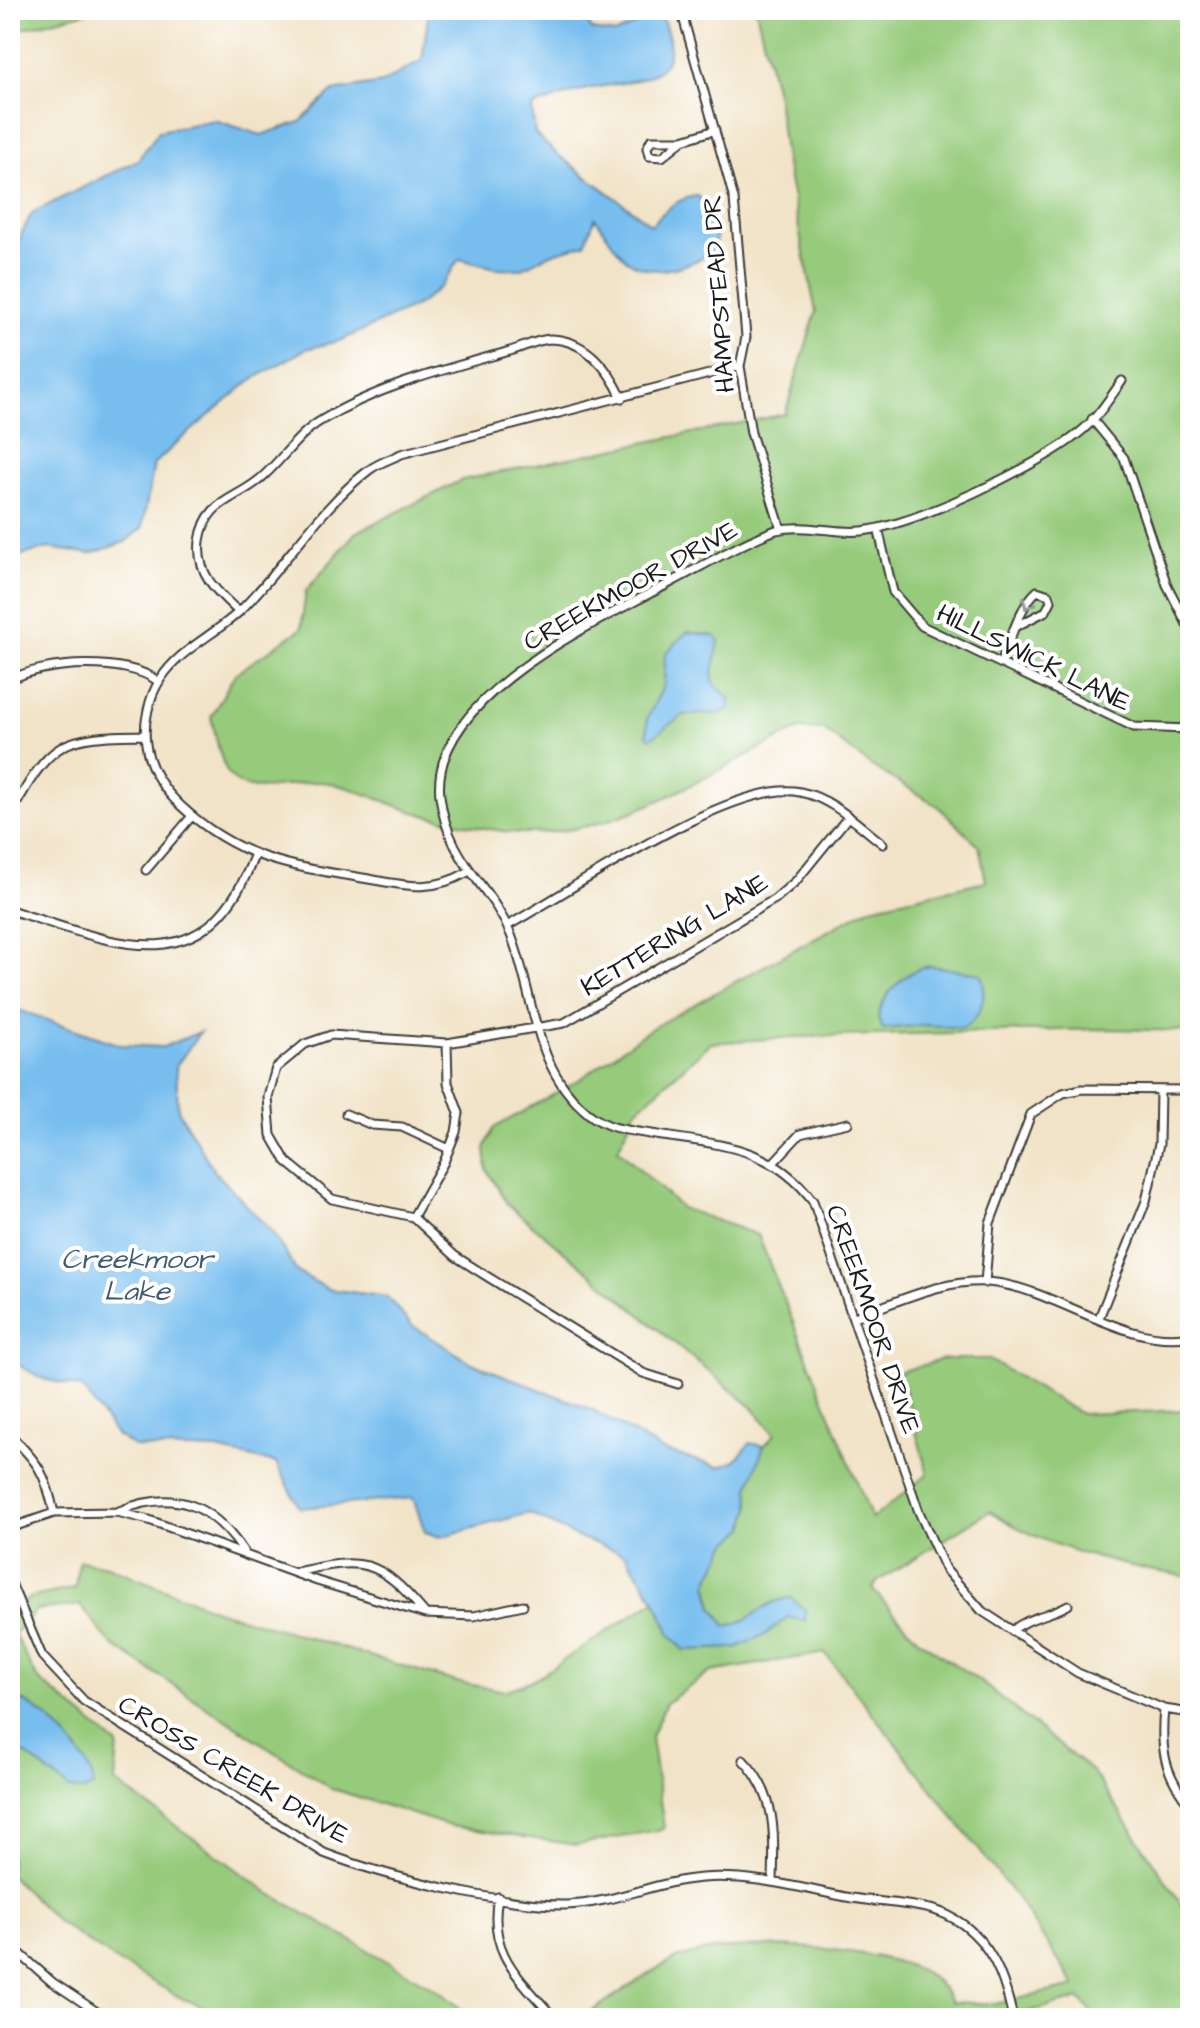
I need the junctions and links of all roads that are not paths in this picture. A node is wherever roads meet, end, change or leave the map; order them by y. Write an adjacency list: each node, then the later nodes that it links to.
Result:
1 (681, 10): 2 (street, HAMPSTEAD DR)
2 (715, 130): 3 (street); 4 (street, HAMPSTEAD DR)
3 (683, 140): 3 (street)
4 (740, 366): 6 (street); 9 (street, HAMPSTEAD DR)
5 (1122, 381): 7 (street, CREEKMOOR DRIVE)
6 (622, 398): 10 (street); 10 (street)
7 (1092, 419): 8 (street, CREEKMOOR DRIVE); 12 (street)
8 (878, 528): 9 (street, CREEKMOOR DRIVE); 13 (street, HILLSWICK LANE)
9 (781, 529): 24 (street, CREEKMOOR DRIVE)
10 (239, 612): 15 (street)
11 (1017, 626): 11 (street, one-way to 11); 13 (street)
12 (1190, 630)
13 (1001, 663): 16 (street, HILLSWICK LANE)
14 (10, 680): 15 (street)
15 (159, 682): 17 (street)
16 (1190, 729)
17 (145, 735): 18 (street); 19 (street)
18 (10, 815)
19 (192, 816): 22 (street); 23 (street)
20 (848, 817): 21 (street); 26 (street); 27 (street, KETTERING LANE)
21 (883, 844)
22 (254, 856): 24 (street); 25 (street)
23 (146, 870)
24 (468, 872): 26 (street, CREEKMOOR DRIVE)
25 (10, 910)
26 (507, 926): 27 (street, CREEKMOOR DRIVE)
27 (539, 1030): 28 (street, KETTERING LANE); 34 (street, CREEKMOOR DRIVE)
28 (447, 1043): 33 (street); 35 (street)
29 (1190, 1090): 30 (street)
30 (1160, 1091): 36 (street); 38 (street)
31 (346, 1114): 33 (street)
32 (848, 1123): 34 (street)
33 (449, 1149): 35 (street)
34 (774, 1162): 37 (street, CREEKMOOR DRIVE)
35 (413, 1217): 40 (street)
36 (985, 1283): 37 (street); 38 (street)
37 (854, 1317): 51 (street, CREEKMOOR DRIVE)
38 (1099, 1318): 39 (street)
39 (1190, 1336)
40 (678, 1384)
41 (10, 1435): 43 (street)
42 (117, 1512): 43 (street); 45 (street); 45 (street)
43 (54, 1513): 44 (street)
44 (10, 1528)
45 (245, 1554): 46 (street)
46 (297, 1572): 50 (street); 50 (street)
47 (10, 1581): 57 (street, CROSS CREEK DRIVE)
48 (523, 1605): 50 (street)
49 (1068, 1605): 51 (street)
50 (425, 1614)
51 (1012, 1631): 52 (street, CREEKMOOR DRIVE)
52 (1164, 1709): 53 (street, CREEKMOOR DRIVE); 55 (street)
53 (1190, 1713)
54 (743, 1760): 56 (street)
55 (1190, 1805)
56 (773, 1882): 57 (street, CROSS CREEK DRIVE); 61 (street, CROSS CREEK DRIVE)
57 (498, 1897): 60 (street)
58 (10, 1945): 59 (street)
59 (106, 2018)
60 (554, 2018)
61 (1013, 2018)

